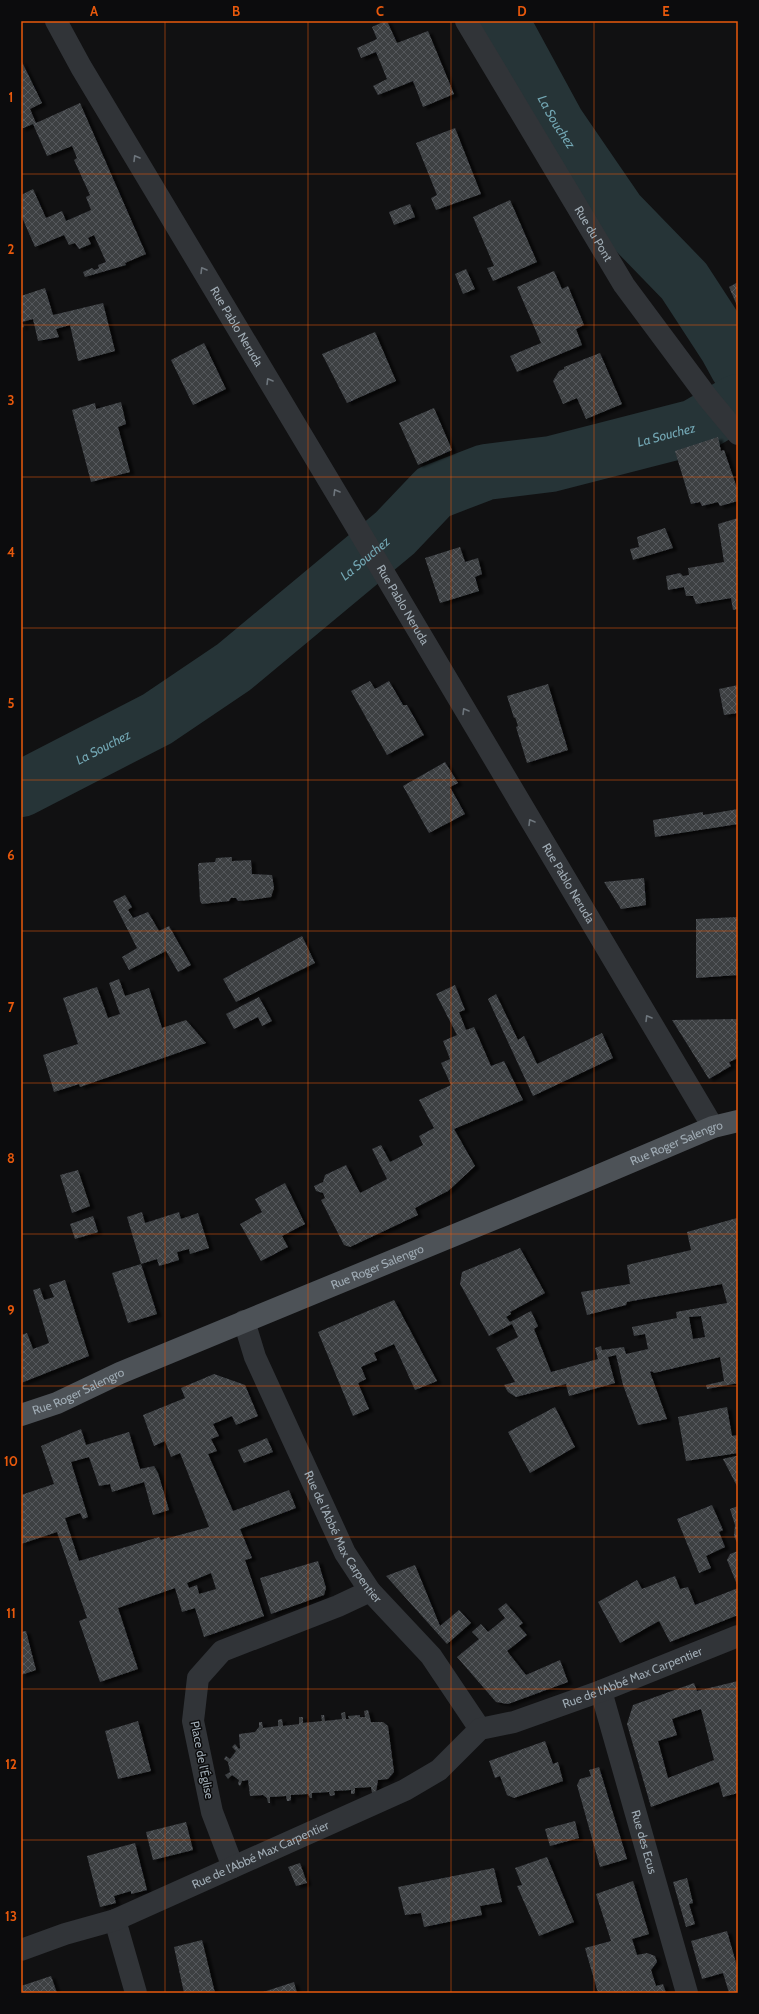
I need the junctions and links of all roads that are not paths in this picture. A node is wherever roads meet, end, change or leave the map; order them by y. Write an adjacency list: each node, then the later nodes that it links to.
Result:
1 (56, 21): 5 (street, Rue Pablo Neruda, one-way to 1)
2 (466, 21): 3 (street, Rue du Pont)
3 (735, 431)
4 (737, 1123): 5 (main road, Rue Roger Salengro)
5 (713, 1127): 6 (main road, Rue Roger Salengro)
6 (244, 1321): 7 (main road, Rue Roger Salengro); 8 (street, Rue de l'Abbé Max Carpentier)
7 (21, 1415)
8 (370, 1591): 11 (street, Rue de l'Abbé Max Carpentier); 12 (street, Place de l'Église)
9 (738, 1636): 10 (street, Rue de l'Abbé Max Carpentier)
10 (601, 1691): 11 (street, Rue de l'Abbé Max Carpentier); 16 (street, Rue des Ecus)
11 (480, 1729): 12 (street, Rue de l'Abbé Max Carpentier)
12 (233, 1867): 13 (street, Rue de l'Abbé Max Carpentier)
13 (115, 1920): 14 (street, Rue de l'Abbé Max Carpentier); 15 (street)
14 (21, 1950)
15 (136, 1993)
16 (687, 1993)

